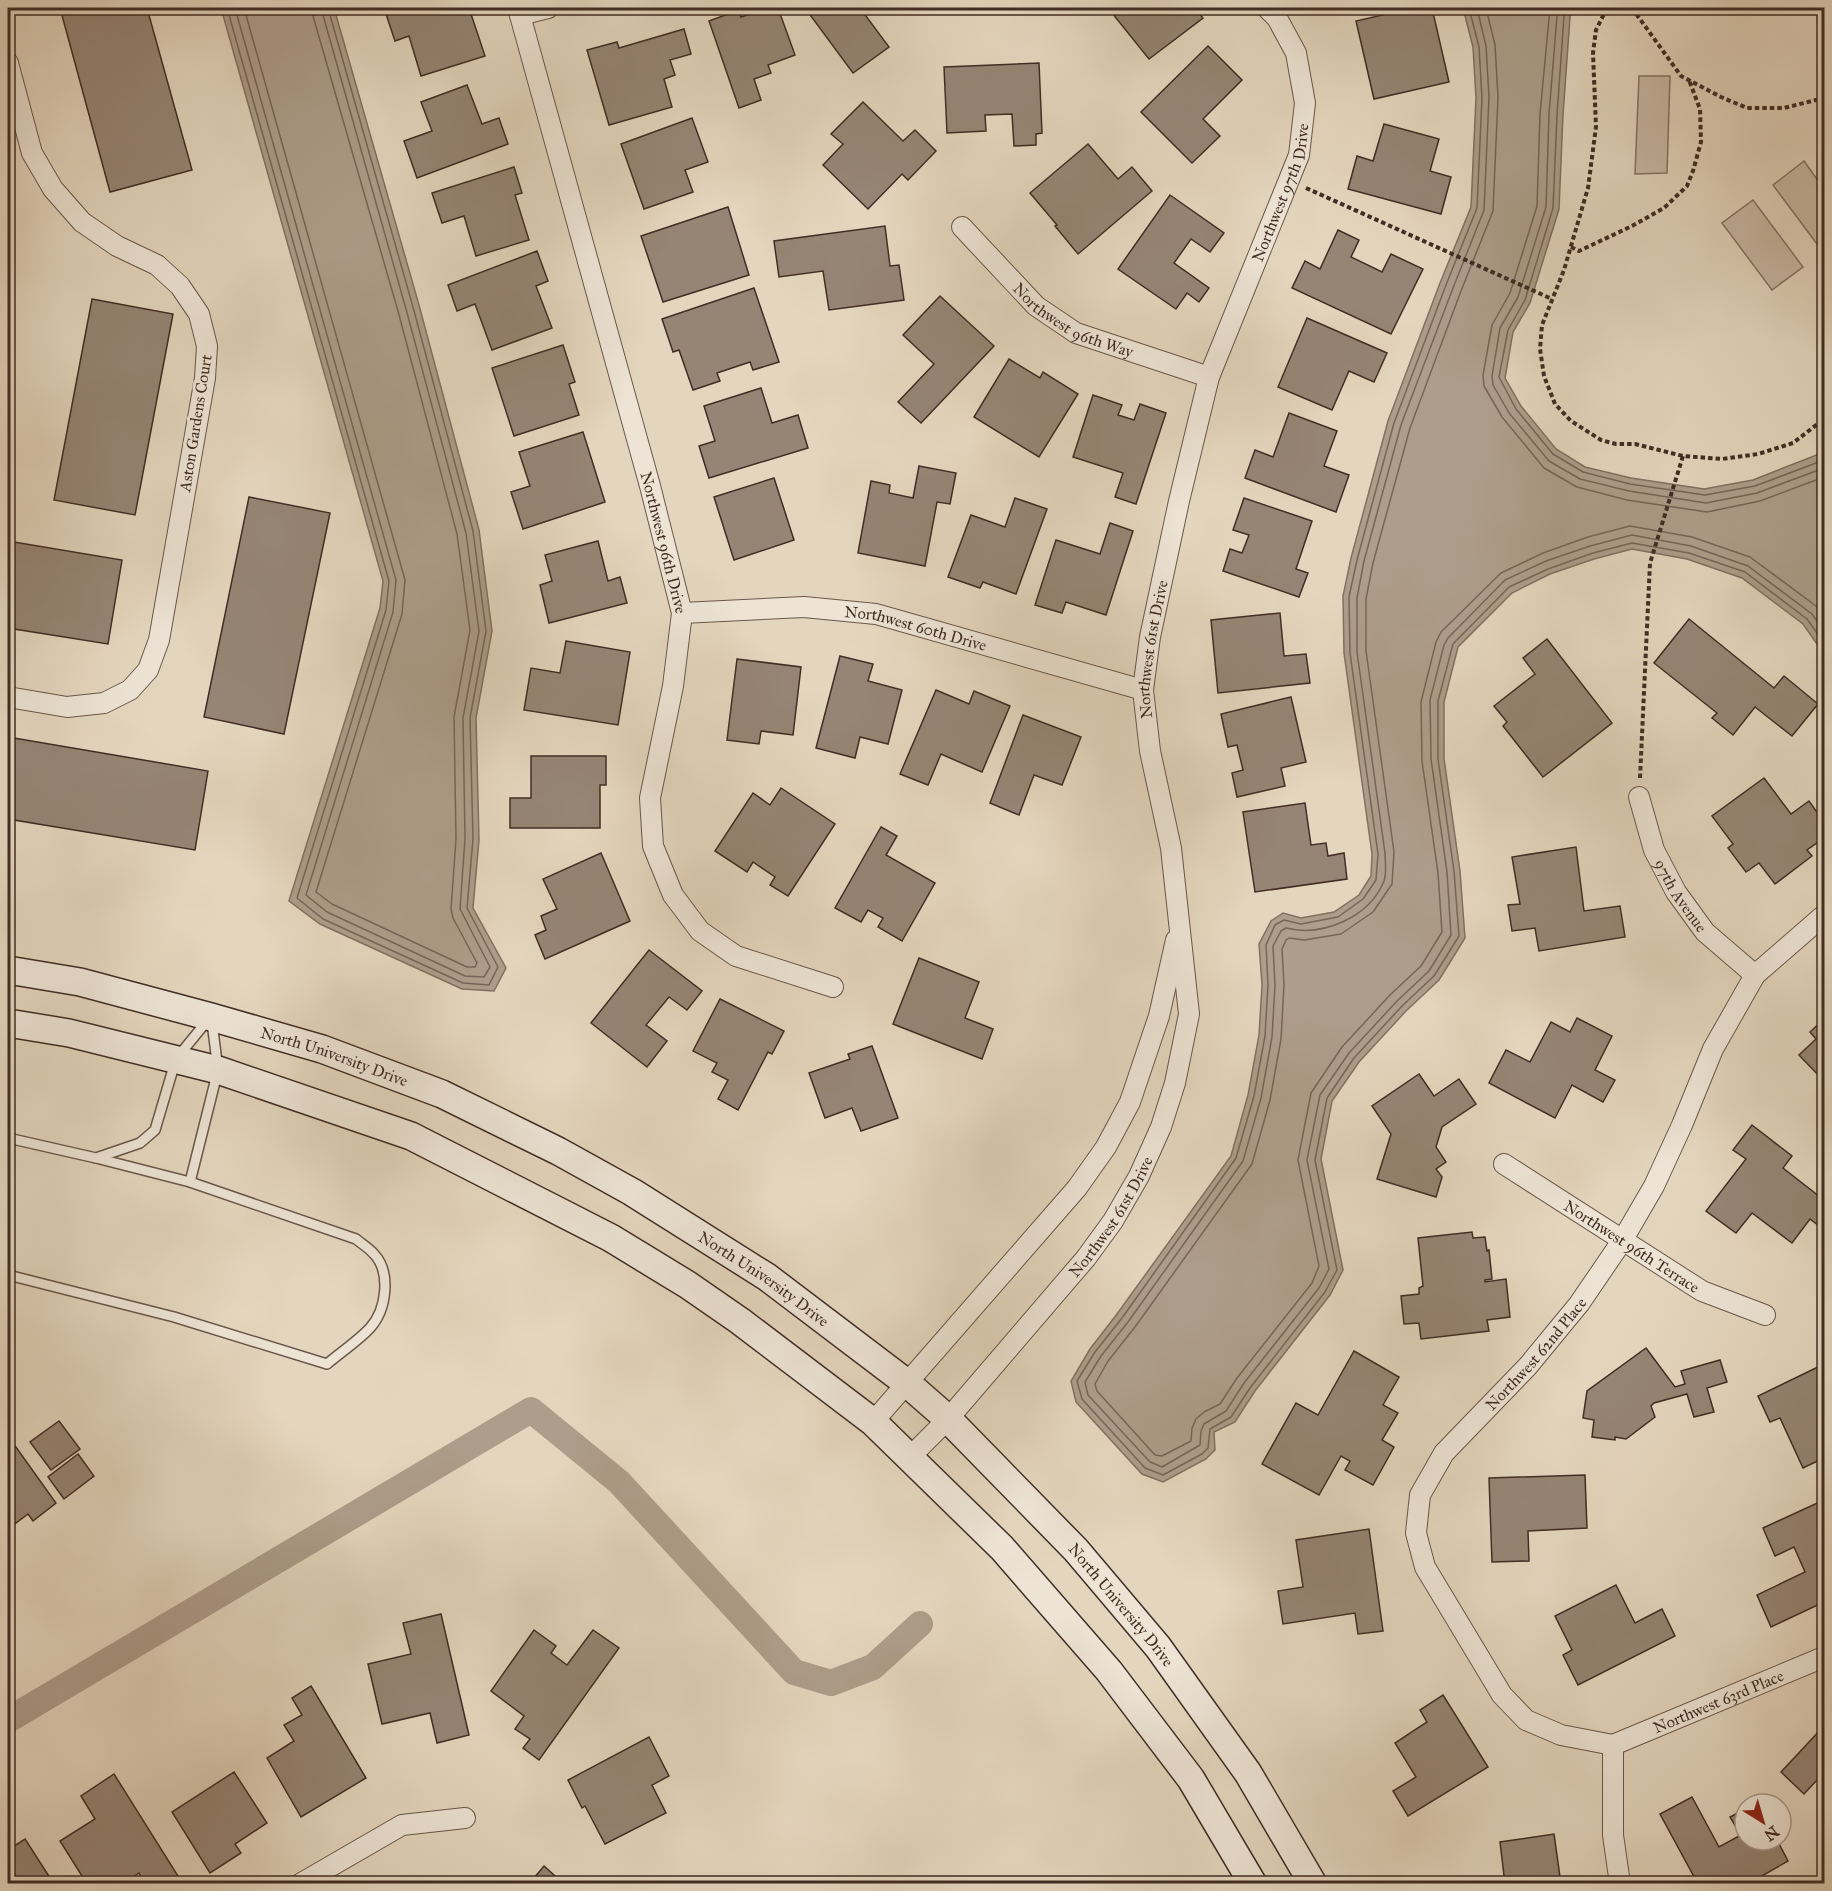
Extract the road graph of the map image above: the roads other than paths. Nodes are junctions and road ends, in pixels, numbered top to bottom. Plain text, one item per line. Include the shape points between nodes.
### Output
1 (548, 8) edge
2 (1267, 8) edge
3 (519, 11) edge
4 (8, 63) edge
5 (962, 227) dead end
6 (1209, 377) junction
7 (682, 613) junction
8 (1143, 690) junction
9 (8, 696) edge
10 (1640, 796) road end
11 (1824, 915) edge
12 (1179, 922) junction
13 (8, 970) edge
14 (1755, 975) junction
15 (833, 987) dead end
16 (211, 1017) junction
17 (8, 1023) edge
18 (176, 1059) junction
19 (218, 1070) junction
20 (8, 1138) edge
21 (96, 1158) junction
22 (1504, 1164) dead end
23 (190, 1182) junction
24 (1622, 1241) junction
25 (8, 1275) edge
26 (1766, 1315) dead end
27 (908, 1384) junction
28 (948, 1419) junction
29 (873, 1422) junction
30 (910, 1457) junction
31 (1824, 1658) edge
32 (1613, 1745) junction
33 (465, 1818) dead end
34 (300, 1884) edge
35 (1253, 1884) edge
36 (1313, 1884) edge
37 (1620, 1884) edge

1 - 3 street
2 - 6 street, Northwest 97th Drive via 1296,53 1305,103 1299,155
3 - 7 street, Northwest 96th Drive
4 - 9 street, Aston Gardens Court via 32,153 53,189 82,222 117,246 157,265 180,286 199,314 207,346 205,378 159,640 148,670 130,690 104,703 67,707
5 - 6 street, Northwest 96th Way via 1036,306 1076,333
6 - 8 street, Northwest 61st Drive via 1150,637
7 - 8 street, Northwest 60th Drive via 804,607 876,614
7 - 15 street, Northwest 96th Drive via 673,686 650,798 653,846 673,895 700,931 736,956
8 - 12 street, Northwest 61st Drive via 1150,751 1171,848
10 - 14 street, 97th Avenue via 1654,850 1676,892 1705,932
11 - 14 street, Northwest 62nd Place
12 - 27 street, Northwest 61st Drive via 1159,1017 1130,1102 1106,1147 1077,1188
12 - 28 street, Northwest 61st Drive via 1189,1014 1175,1083 1139,1176 1086,1258
13 - 16 main road, North University Drive via 80,982
14 - 24 street, Northwest 62nd Place via 1713,1049 1654,1186
16 - 18 lane
16 - 19 lane
16 - 27 main road, North University Drive via 322,1049 442,1094 558,1151 632,1192 767,1277
17 - 18 main road via 69,1033
18 - 19 main road
18 - 21 lane via 155,1130 140,1143
19 - 23 lane
19 - 29 main road via 411,1136 611,1238 741,1321
20 - 21 lane
21 - 23 lane
22 - 24 street, Northwest 96th Terrace
23 - 25 lane via 356,1239 375,1254 384,1270 385,1293 370,1328 327,1364 174,1317
24 - 26 street, Northwest 96th Terrace via 1702,1291
24 - 32 street, Northwest 62nd Place via 1579,1304 1528,1366 1444,1453 1420,1495 1416,1533 1425,1567 1502,1695 1526,1720 1561,1735
27 - 28 main road, North University Drive
27 - 29 street, Northwest 61st Drive
28 - 30 street, Northwest 61st Drive
28 - 36 main road, North University Drive via 1076,1550 1158,1647 1248,1773
29 - 30 main road
30 - 35 main road via 1002,1548 1109,1671 1191,1779
31 - 32 street, Northwest 63rd Place
32 - 37 street via 1613,1835
33 - 34 street via 402,1825

